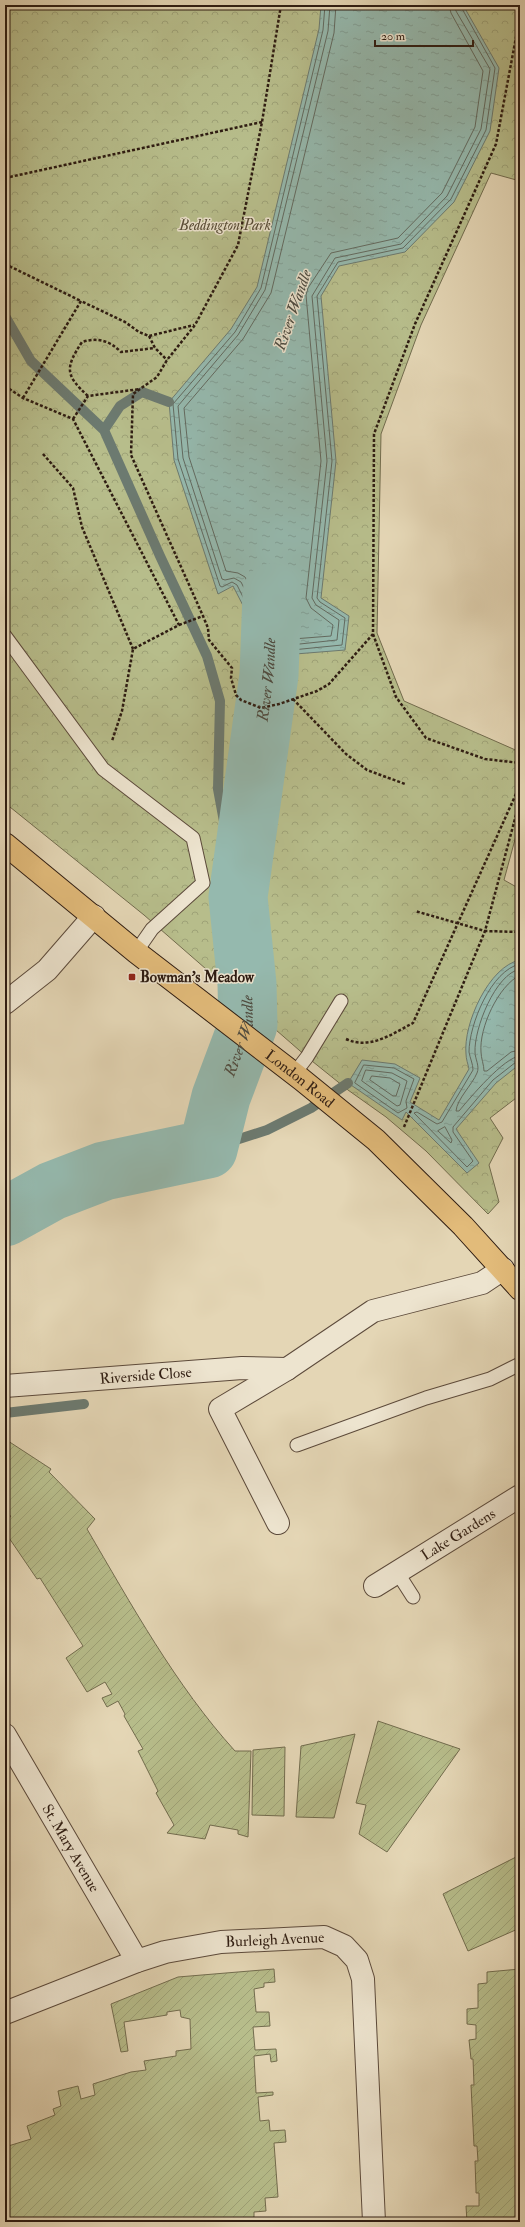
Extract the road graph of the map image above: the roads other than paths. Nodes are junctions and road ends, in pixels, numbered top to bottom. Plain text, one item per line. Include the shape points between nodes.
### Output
1 (5, 636) edge
2 (5, 844) edge
3 (94, 916) junction
4 (136, 952) junction
5 (341, 1001) dead end
6 (5, 1003) edge
7 (297, 1076) junction
8 (503, 1269) junction
9 (520, 1289) edge
10 (520, 1364) edge
11 (287, 1369) junction
12 (5, 1386) edge
13 (297, 1445) dead end
14 (520, 1496) edge
15 (278, 1523) dead end
16 (397, 1572) junction
17 (375, 1586) dead end
18 (413, 1597) dead end
19 (5, 1735) edge
20 (137, 1961) junction
21 (5, 2013) edge
22 (374, 2222) edge

1 - 4 lane via 103,768 193,838 203,883 152,929
2 - 3 main road, London Road
3 - 4 main road, London Road
3 - 6 street via 47,970
4 - 7 main road, London Road
5 - 7 lane
7 - 8 main road, London Road via 407,1169
8 - 9 main road, London Road
8 - 11 street via 482,1283 373,1311
10 - 13 lane via 490,1379 426,1398
11 - 12 street, Riverside Close via 242,1368
11 - 15 street via 220,1409
14 - 16 street, Lake Gardens
16 - 17 street, Lake Gardens
16 - 18 lane
19 - 20 street, St. Mary Avenue
20 - 21 street, Burleigh Avenue
20 - 22 street, Burleigh Avenue via 165,1952 221,1942 324,1937 344,1946 357,1960 363,1979

